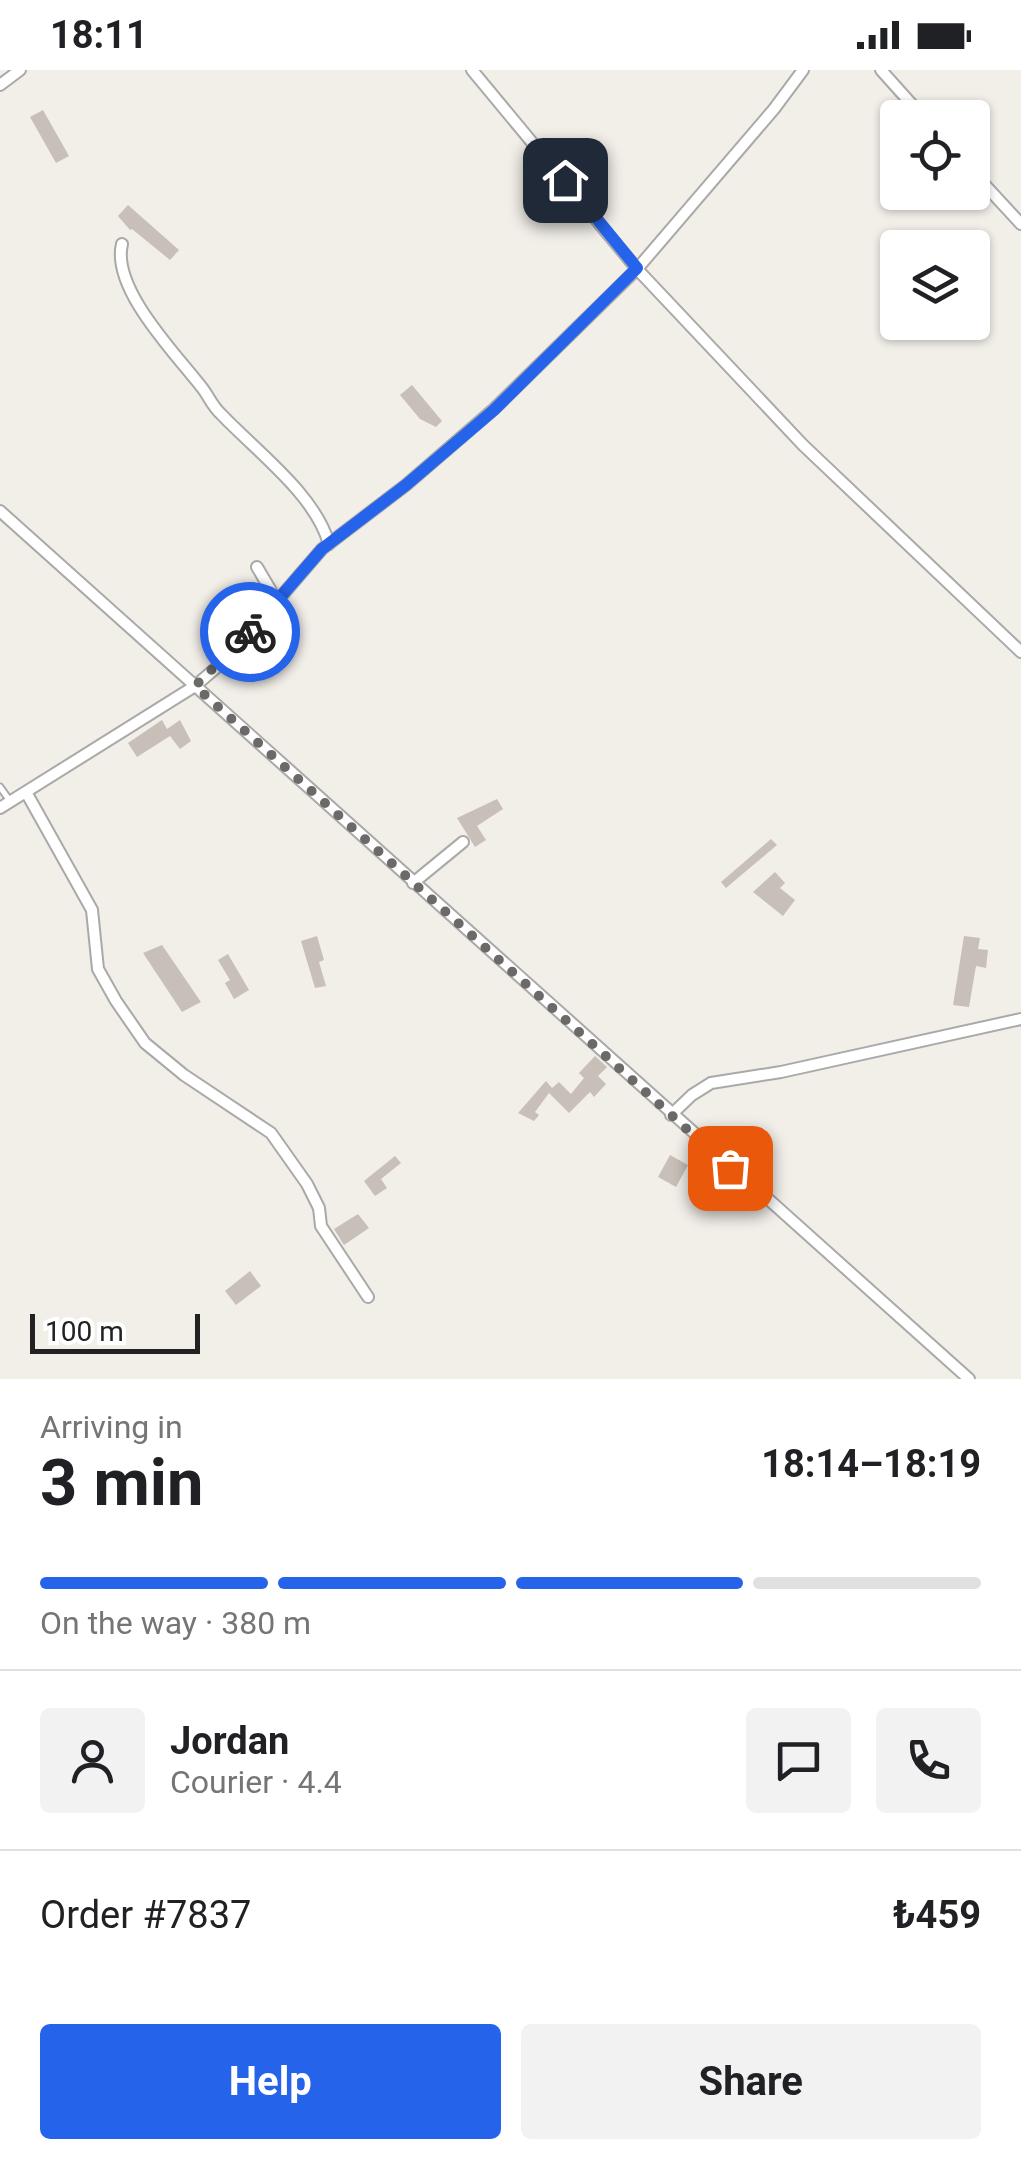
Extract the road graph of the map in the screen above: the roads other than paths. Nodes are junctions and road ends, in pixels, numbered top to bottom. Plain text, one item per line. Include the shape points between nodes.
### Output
1 (20, 70) edge
2 (472, 70) edge
3 (803, 70) edge
4 (881, 70) edge
5 (0, 86) edge
6 (908, 100) edge
7 (990, 190) edge
8 (1021, 224) edge
9 (122, 244) dead end
10 (637, 268) junction
11 (0, 511) edge
12 (329, 544) junction
13 (257, 567) dead end
14 (277, 601) junction
15 (1021, 652) edge
16 (195, 686) junction
17 (0, 787) edge
18 (26, 792) junction
19 (5, 805) edge
20 (462, 842) dead end
21 (413, 882) junction
22 (1021, 1019) edge
23 (670, 1114) junction
24 (368, 1297) dead end
25 (969, 1379) edge

1 - 5 street
2 - 10 street
3 - 10 street
4 - 6 street
7 - 8 street
9 - 12 street via 130,286 163,342 216,410 290,483
10 - 12 street via 494,410
10 - 15 street via 803,445
11 - 16 street
12 - 14 street
13 - 14 street
14 - 16 street
16 - 18 street
16 - 21 street
17 - 19 lane
18 - 19 street
18 - 24 street via 92,910 98,969 116,1001 146,1043 271,1132
20 - 21 street
21 - 23 street
22 - 23 street via 711,1083
23 - 25 street

